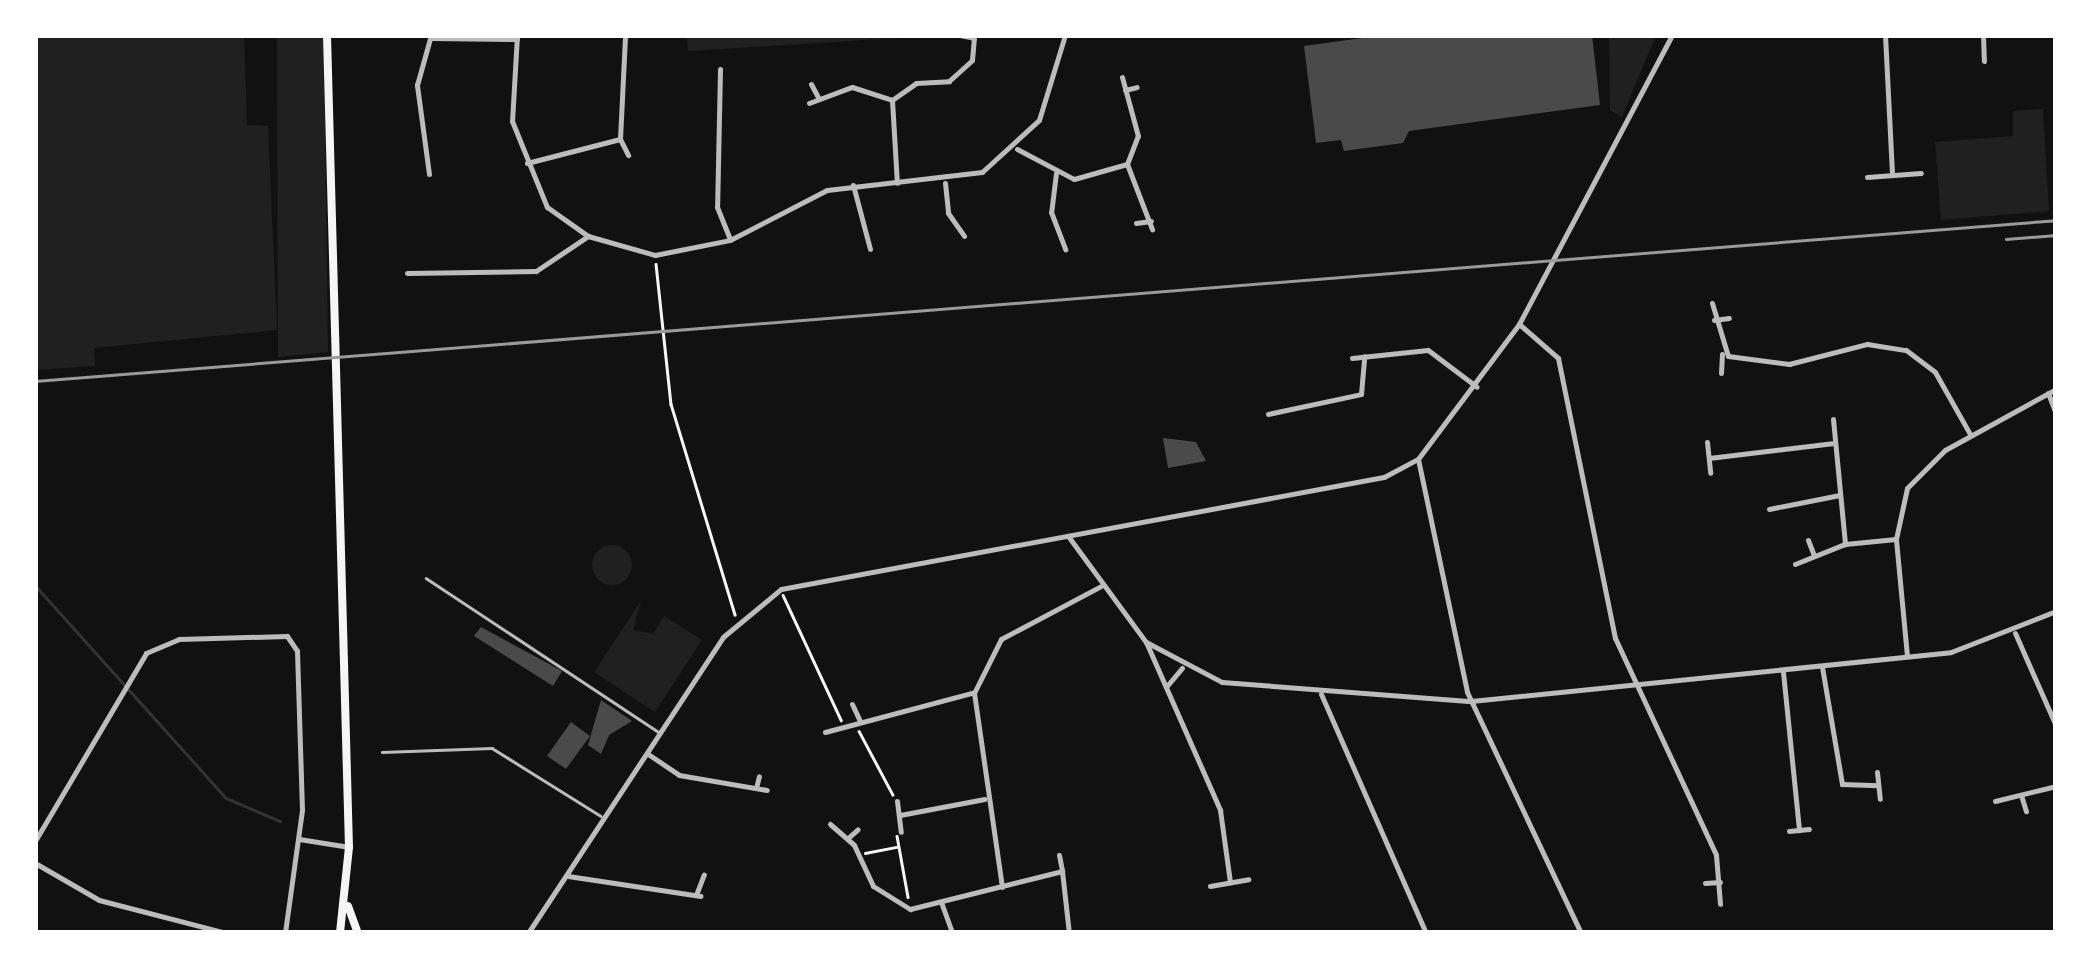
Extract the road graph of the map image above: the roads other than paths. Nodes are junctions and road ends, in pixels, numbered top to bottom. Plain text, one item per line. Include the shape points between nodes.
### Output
1 (326, 35) edge
2 (625, 35) edge
3 (960, 35) edge
4 (1065, 35) edge
5 (1672, 35) edge
6 (1884, 35) edge
7 (1983, 35) edge
8 (431, 36) edge
9 (974, 36) edge
10 (517, 37) edge
11 (1984, 61) dead end
12 (720, 69) dead end
13 (1122, 77) dead end
14 (811, 84) dead end
15 (1137, 87) dead end
16 (1125, 90) junction
17 (818, 97) junction
18 (892, 100) junction
19 (809, 103) dead end
20 (620, 138) junction
21 (1018, 150) junction
22 (628, 155) dead end
23 (526, 163) junction
24 (1127, 164) junction
25 (1920, 173) dead end
26 (428, 174) dead end
27 (1056, 174) junction
28 (1892, 175) junction
29 (1867, 177) dead end
30 (944, 182) junction
31 (897, 183) junction
32 (852, 185) junction
33 (1136, 224) dead end
34 (588, 236) junction
35 (861, 236) junction
36 (964, 236) dead end
37 (730, 240) junction
38 (850, 243) dead end
39 (870, 248) dead end
40 (1065, 249) dead end
41 (407, 273) dead end
42 (1712, 304) dead end
43 (2056, 311) edge
44 (1729, 318) dead end
45 (1714, 320) junction
46 (1518, 324) junction
47 (2056, 324) edge
48 (1722, 354) junction
49 (1364, 356) junction
50 (1352, 358) dead end
51 (1721, 373) dead end
52 (1477, 387) junction
53 (2056, 389) edge
54 (2048, 392) junction
55 (1268, 414) dead end
56 (2056, 414) edge
57 (1834, 419) dead end
58 (1970, 434) junction
59 (1707, 442) dead end
60 (1834, 442) junction
61 (1709, 458) junction
62 (1418, 459) junction
63 (1710, 473) dead end
64 (1840, 496) junction
65 (1769, 509) dead end
66 (1066, 534) junction
67 (1808, 540) dead end
68 (1896, 540) junction
69 (1845, 544) junction
70 (1814, 556) junction
71 (1795, 564) dead end
72 (426, 578) dead end
73 (1102, 586) junction
74 (2056, 611) edge
75 (2015, 633) junction
76 (1146, 642) junction
77 (1908, 657) junction
78 (1822, 667) junction
79 (1182, 668) junction
80 (1783, 672) junction
81 (1166, 687) junction
82 (1636, 689) junction
83 (974, 693) junction
84 (1321, 694) junction
85 (1470, 701) junction
86 (852, 704) dead end
87 (856, 720) junction
88 (2056, 726) edge
89 (826, 732) dead end
90 (660, 733) junction
91 (382, 752) dead end
92 (648, 754) junction
93 (1877, 772) dead end
94 (759, 776) dead end
95 (1878, 785) junction
96 (2056, 786) edge
97 (756, 788) junction
98 (767, 790) dead end
99 (2021, 794) junction
100 (1880, 798) dead end
101 (985, 799) junction
102 (896, 801) road end
103 (1996, 801) dead end
104 (2026, 811) dead end
105 (900, 815) junction
106 (605, 819) junction
107 (830, 824) dead end
108 (858, 829) dead end
109 (1809, 829) dead end
110 (1799, 830) junction
111 (1789, 831) dead end
112 (901, 832) road end
113 (848, 838) junction
114 (299, 839) junction
115 (35, 841) edge
116 (349, 848) junction
117 (1059, 854) dead end
118 (35, 863) edge
119 (1062, 871) junction
120 (704, 874) dead end
121 (568, 876) junction
122 (1248, 879) dead end
123 (1230, 882) junction
124 (1720, 882) junction
125 (1705, 883) dead end
126 (1210, 886) dead end
127 (1002, 887) junction
128 (941, 902) junction
129 (1720, 904) dead end
130 (348, 906) junction
131 (210, 931) edge
132 (227, 933) edge
133 (285, 933) edge
134 (340, 933) edge
135 (358, 933) edge
136 (528, 933) edge
137 (952, 933) edge
138 (1069, 933) edge
139 (1426, 933) edge
140 (1581, 933) edge

1 - 116 highway
2 - 20 street
3 - 9 street
4 - 21 street via 1049,100
5 - 46 street
6 - 28 street
7 - 11 street
8 - 10 street
8 - 26 street via 417,85
9 - 18 street via 959,77 916,84
10 - 23 street via 512,121
12 - 37 street via 717,206
13 - 16 street
14 - 17 street
15 - 16 street
16 - 24 street via 1138,136
17 - 18 street via 852,87
17 - 19 street
18 - 31 street
20 - 22 street
20 - 23 street
21 - 27 street
21 - 30 street
23 - 34 street via 546,206
24 - 27 street via 1089,179
24 - 33 street via 1152,225
25 - 28 street
27 - 40 street via 1051,212
28 - 29 street
30 - 31 street
30 - 36 street
31 - 32 street
32 - 35 street
32 - 37 street via 797,202
34 - 37 street via 656,255
34 - 41 street via 536,271
35 - 38 street
35 - 39 street
42 - 45 street
43 - 47 street
44 - 45 street
45 - 48 street
46 - 52 street
46 - 82 street via 1558,358 1604,598
48 - 51 street
48 - 58 street via 1789,364 1888,344 1936,372
49 - 50 street
49 - 52 street via 1428,350
49 - 55 street via 1362,394
52 - 62 street
53 - 54 street
54 - 56 street
54 - 58 street
57 - 60 street
58 - 68 street via 1907,488
59 - 61 street
60 - 61 street
60 - 64 street
61 - 63 street
62 - 66 street via 1384,477
62 - 85 street
64 - 65 street
64 - 69 street
66 - 73 street
66 - 90 street via 781,589 738,622
67 - 70 street
68 - 69 street
68 - 77 street
69 - 70 street
70 - 71 street
72 - 90 lane
73 - 76 street
73 - 83 street via 1001,640
74 - 75 street
75 - 77 street
75 - 88 street
76 - 79 street
76 - 81 street
77 - 78 street
78 - 80 street
78 - 95 street via 1842,784
79 - 81 street
79 - 84 street
80 - 82 street
80 - 110 street
81 - 123 street via 1220,810
82 - 85 street
82 - 124 street
83 - 87 street
83 - 101 street
84 - 85 street
84 - 139 street
85 - 140 street
86 - 87 street
87 - 89 street
90 - 92 street
91 - 106 lane via 492,748
92 - 97 street via 679,774
92 - 106 street
93 - 95 street
94 - 97 street
95 - 100 street
96 - 99 street
97 - 98 street
99 - 103 street
99 - 104 street
101 - 105 street
101 - 127 street
102 - 105 street
105 - 112 street
106 - 121 street
107 - 113 street
108 - 113 street
109 - 110 street
110 - 111 street
113 - 128 street via 872,886 910,909
114 - 115 street via 297,651 278,635 180,639 127,673
114 - 116 street
114 - 133 street
116 - 130 highway
117 - 119 street
118 - 131 street via 100,900
119 - 127 street
119 - 138 street
120 - 121 street via 699,895
121 - 136 street
122 - 123 street
123 - 126 street
124 - 125 street
124 - 129 street
127 - 128 street
128 - 137 street
130 - 134 highway
130 - 135 highway
131 - 132 street

